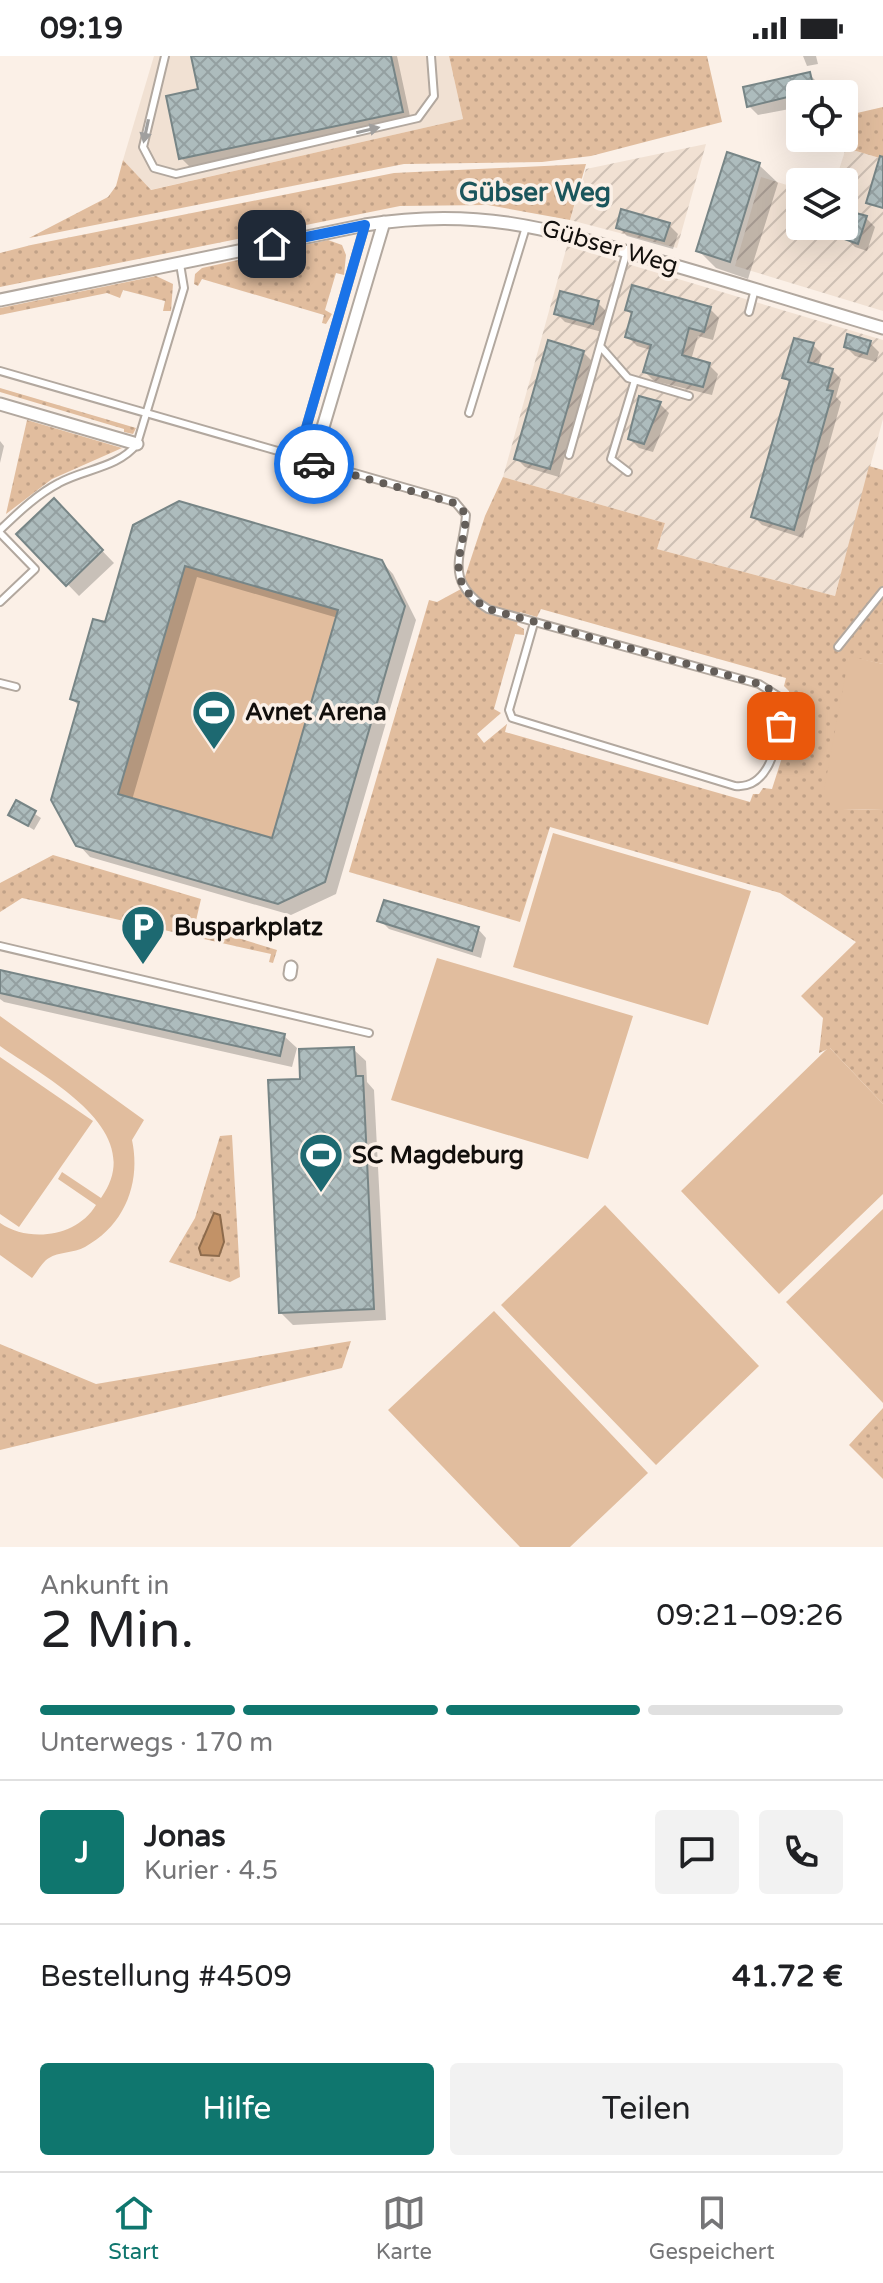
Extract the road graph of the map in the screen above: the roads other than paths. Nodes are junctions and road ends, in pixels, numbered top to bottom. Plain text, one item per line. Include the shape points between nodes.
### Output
1 (165, 56) edge
2 (431, 56) edge
3 (384, 222) junction
4 (527, 224) junction
5 (365, 225) junction
6 (627, 251) junction
7 (180, 263) junction
8 (755, 289) junction
9 (0, 300) edge
10 (749, 312) dead end
11 (883, 328) edge
12 (600, 346) junction
13 (0, 371) edge
14 (635, 380) junction
15 (689, 396) dead end
16 (0, 404) edge
17 (469, 413) dead end
18 (147, 415) junction
19 (137, 444) junction
20 (569, 455) dead end
21 (297, 459) junction
22 (312, 463) junction
23 (628, 472) dead end
24 (307, 481) dead end
25 (0, 532) edge
26 (883, 591) edge
27 (0, 602) edge
28 (534, 623) junction
29 (838, 647) dead end
30 (0, 683) edge
31 (16, 687) dead end
32 (0, 946) edge
33 (369, 1033) dead end

1 -> 2 lane via 142,143 151,165 176,174 418,118 434,96
3 - 4 street, Gübser Weg via 451,217
3 - 5 street, Gübser Weg
3 - 22 street
4 - 6 street, Gübser Weg
4 - 17 lane
5 - 7 street, Gübser Weg
5 - 21 lane
6 - 8 street, Gübser Weg
6 - 12 lane
7 - 9 street, Gübser Weg
7 - 18 lane via 184,288
8 - 10 lane
8 - 11 street, Gübser Weg
12 - 14 lane
12 - 20 lane
13 - 18 lane
14 - 15 lane
14 - 23 lane via 611,459
16 - 19 street
18 - 19 lane
18 - 21 lane
19 - 25 lane via 116,461 45,491
21 - 22 lane
22 - 24 street
22 - 28 lane via 455,502 466,515 457,563 467,588 488,609
25 - 27 lane via 35,569
26 - 29 lane
28 - 28 lane via 771,690 785,713 766,773 753,783 735,786 512,718 509,710
30 - 31 lane
32 - 33 lane

